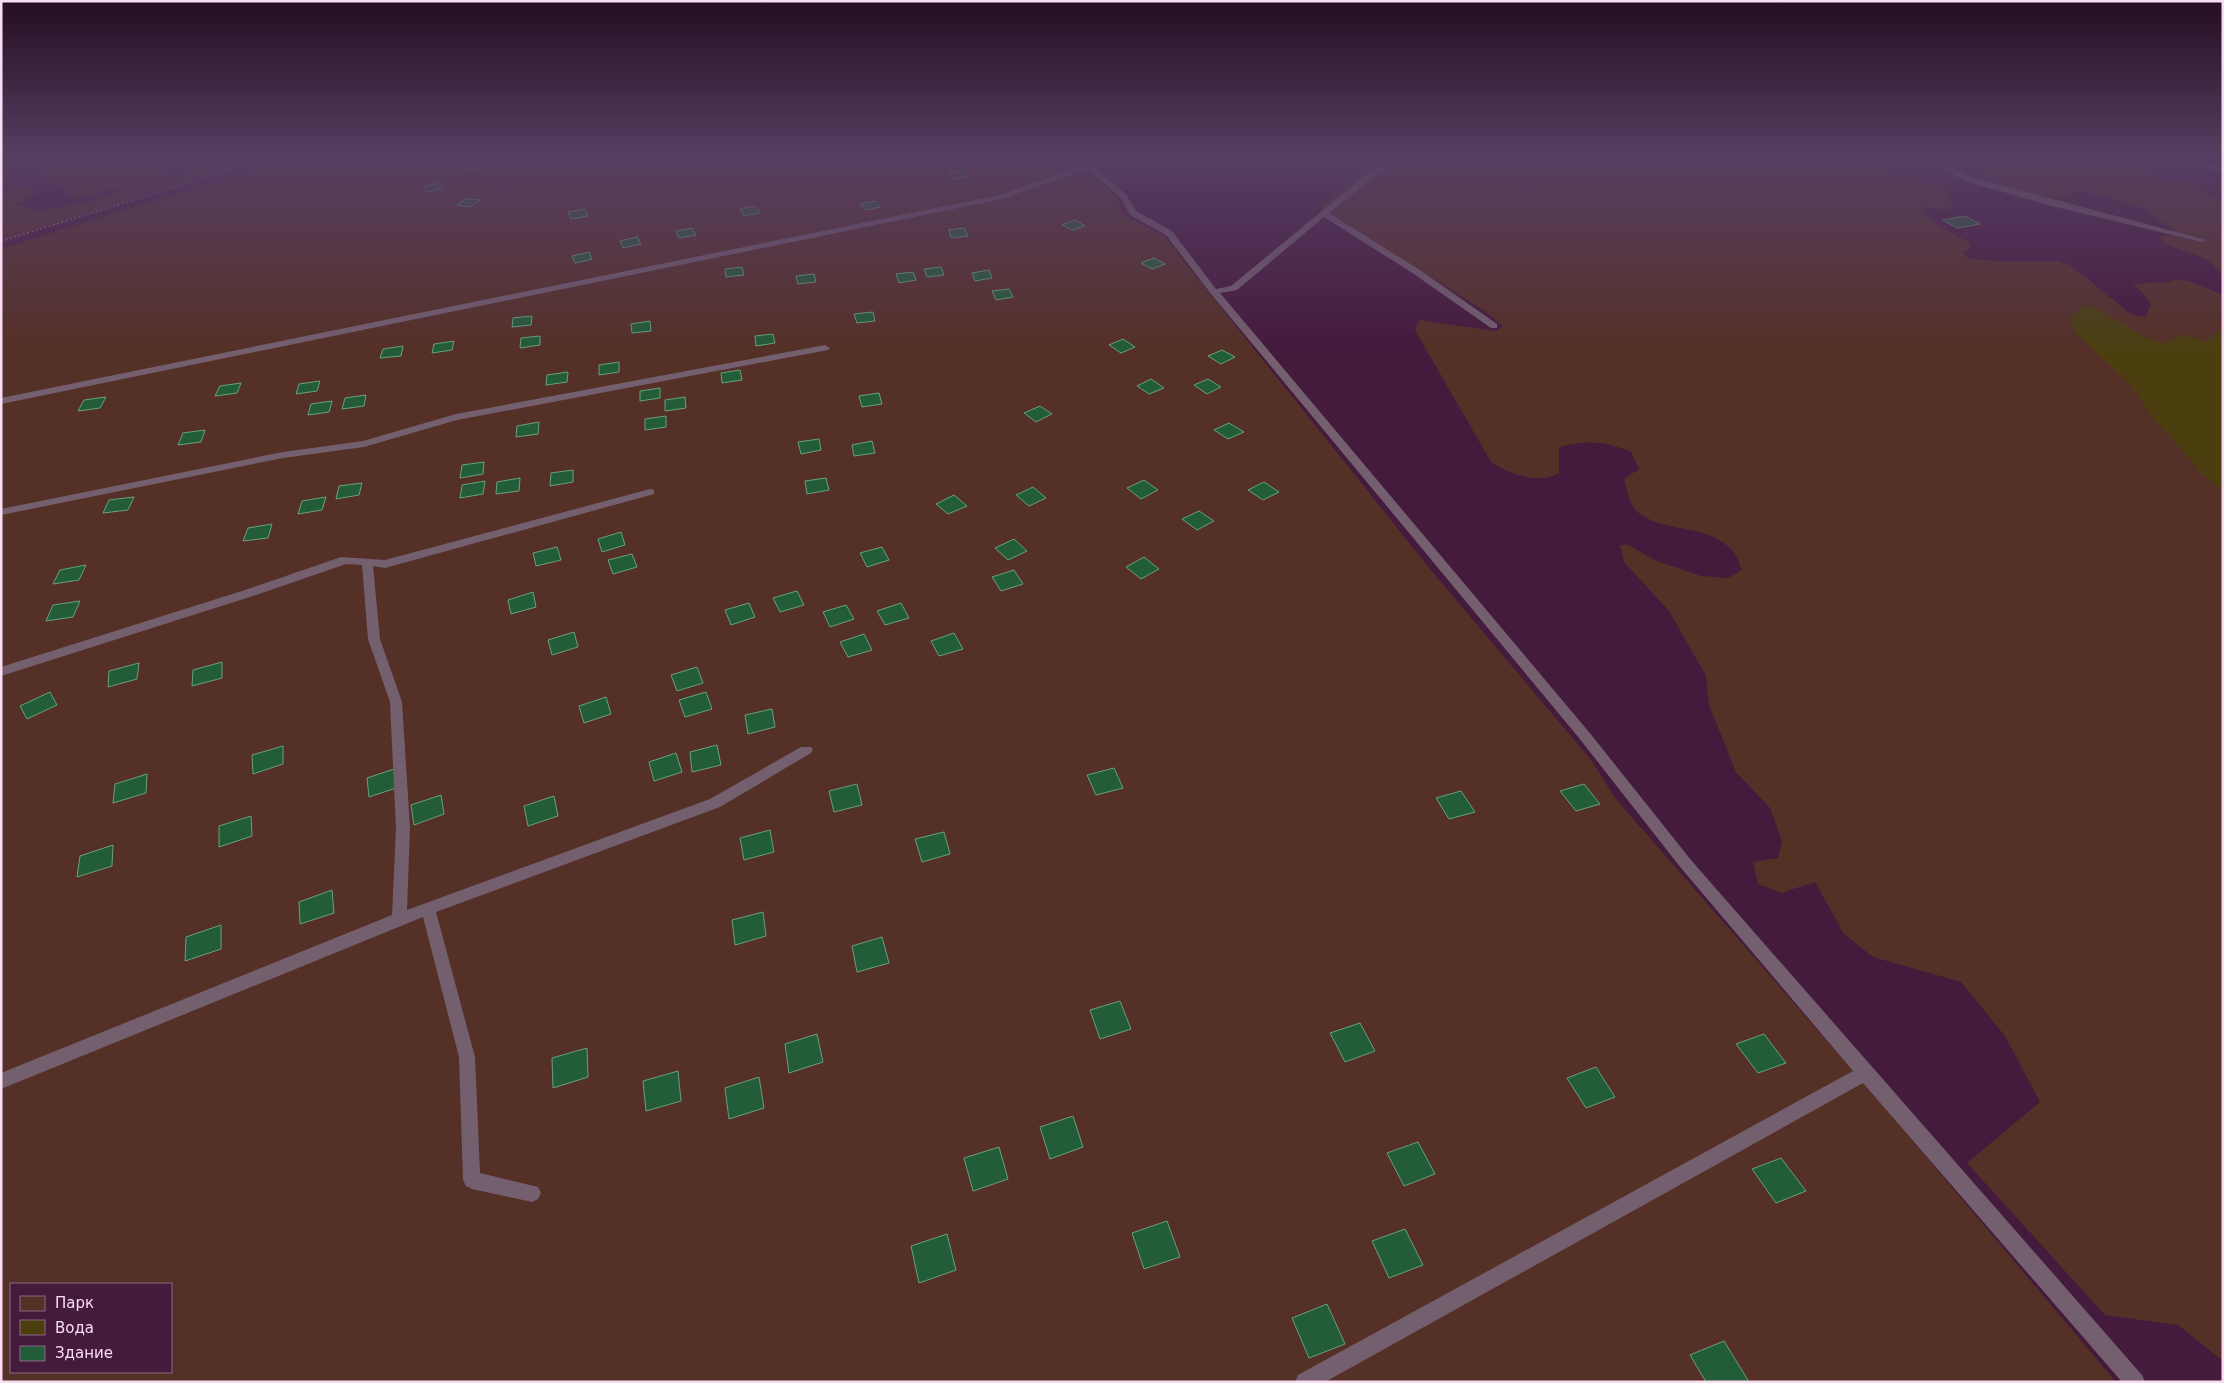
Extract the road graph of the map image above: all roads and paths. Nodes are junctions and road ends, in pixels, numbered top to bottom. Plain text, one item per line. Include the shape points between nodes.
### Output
1 (67, 221) edge
2 (886, 221) edge
3 (1147, 221) edge
4 (1314, 221) edge
5 (1335, 221) edge
6 (2120, 221) edge
7 (2202, 240) dead end
8 (1, 241) edge
9 (1214, 292) junction
10 (1494, 326) dead end
11 (825, 348) dead end
12 (1, 401) edge
13 (650, 492) dead end
14 (1, 512) edge
15 (367, 562) junction
16 (1, 672) edge
17 (806, 750) dead end
18 (428, 908) junction
19 (399, 919) junction
20 (1865, 1072) junction
21 (1, 1081) edge
22 (532, 1193) dead end
23 (1305, 1382) edge
24 (2135, 1382) edge

1 - 8 path
2 - 12 lane
3 - 9 lane via 1169,233
4 - 9 lane via 1234,288
5 - 10 lane
6 - 7 lane
9 - 20 lane via 1584,735 1686,864
11 - 14 lane via 456,417 364,444 283,455
13 - 15 lane via 385,564
15 - 16 lane via 345,560
15 - 19 lane via 374,639 396,702 403,828
17 - 18 lane via 715,802
18 - 19 lane
18 - 22 lane via 467,1057 472,1180
19 - 21 lane
20 - 23 lane
20 - 24 lane

